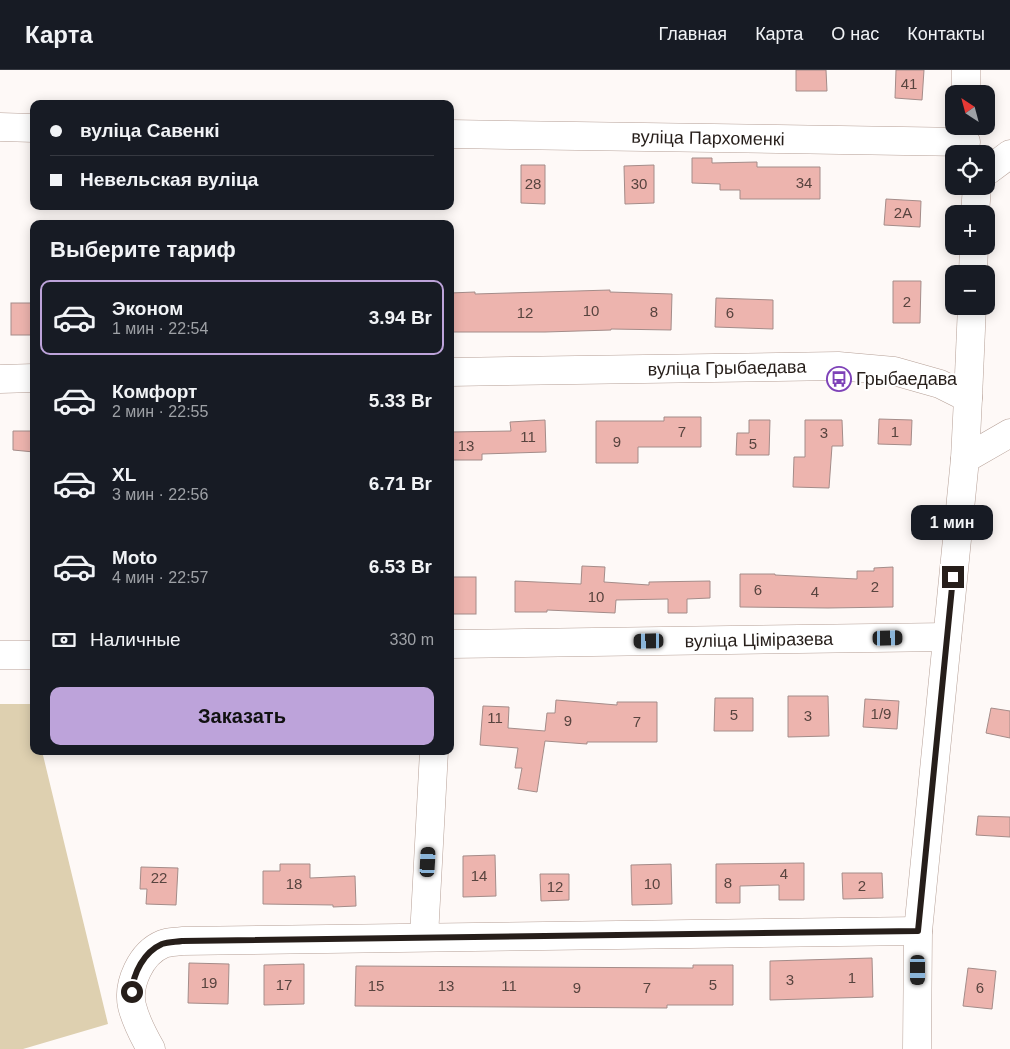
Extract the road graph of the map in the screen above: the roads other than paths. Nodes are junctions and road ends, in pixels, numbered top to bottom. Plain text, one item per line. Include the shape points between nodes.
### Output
1 (966, 70) edge
2 (966, 85) edge
3 (0, 127) edge
4 (30, 128) edge
5 (454, 134) edge
6 (967, 141) edge
7 (1010, 154) edge
8 (995, 165) edge
9 (972, 315) edge
10 (454, 372) edge
11 (30, 378) edge
12 (0, 379) edge
13 (968, 398) junction
14 (1010, 433) edge
15 (965, 459) junction
16 (947, 637) junction
17 (454, 644) edge
18 (30, 655) edge
19 (0, 656) edge
20 (434, 755) edge
21 (918, 931) junction
22 (424, 936) junction
23 (151, 1049) edge
24 (917, 1049) edge

1 - 2 street
3 - 4 street
5 - 6 street, вуліца Пархоменкі
7 - 8 street
9 - 13 street
10 - 13 street, вуліца Грыбаедава via 838,366 894,371 940,384
11 - 12 street
13 - 15 street
14 - 15 street
15 - 16 street
16 - 17 street, вуліца Ціміразева
16 - 21 street
18 - 19 street
20 - 22 street
21 - 22 street
21 - 24 street
22 - 23 street via 163,944 145,957 133,979 131,1004 138,1026

